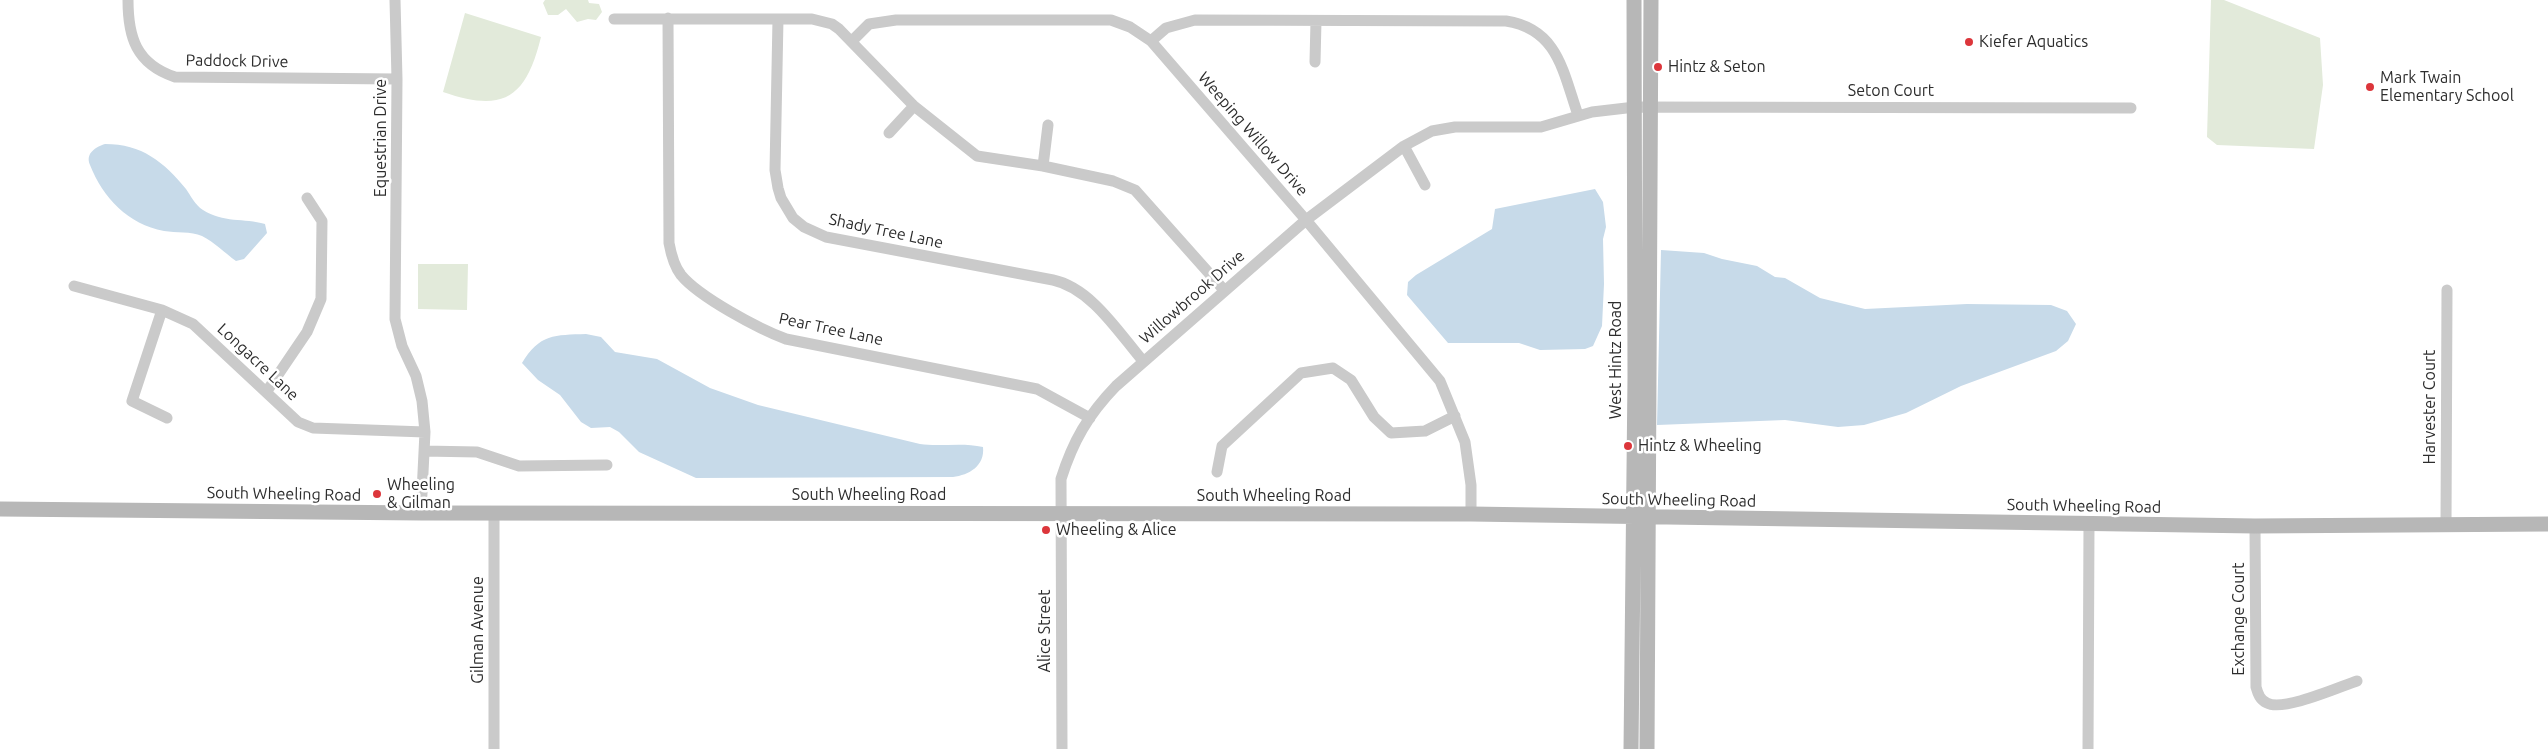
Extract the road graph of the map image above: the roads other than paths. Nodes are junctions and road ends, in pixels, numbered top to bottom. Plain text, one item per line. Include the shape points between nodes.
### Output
1 (128, 0) edge
2 (395, 0) edge
3 (1634, 0) edge
4 (1651, 0) edge
5 (668, 18) junction
6 (614, 19) dead end
7 (778, 19) junction
8 (1316, 21) junction
9 (852, 40) junction
10 (1151, 41) junction
11 (1315, 62) dead end
12 (397, 78) junction
13 (914, 106) junction
14 (1635, 107) junction
15 (1650, 107) junction
16 (2131, 108) dead end
17 (1578, 115) junction
18 (1048, 125) dead end
19 (889, 133) dead end
20 (1404, 146) junction
21 (1043, 166) junction
22 (1426, 185) dead end
23 (307, 198) dead end
24 (1306, 220) junction
25 (74, 286) dead end
26 (1224, 290) junction
27 (2447, 290) dead end
28 (162, 310) junction
29 (1143, 361) junction
30 (267, 391) junction
31 (1455, 416) junction
32 (168, 418) dead end
33 (1090, 418) junction
34 (425, 432) junction
35 (424, 451) junction
36 (607, 465) dead end
37 (1217, 472) dead end
38 (0, 509) edge
39 (494, 512) junction
40 (421, 513) junction
41 (1060, 513) junction
42 (1471, 514) junction
43 (1633, 516) junction
44 (1649, 517) junction
45 (2089, 523) junction
46 (2446, 524) junction
47 (2548, 524) edge
48 (2255, 526) junction
49 (2357, 681) dead end
50 (494, 749) edge
51 (1062, 749) edge
52 (1630, 749) edge
53 (1647, 749) edge
54 (2088, 749) edge

1 - 12 street, Paddock Drive via 129,27 138,50 153,67 175,77
2 - 12 street, Equestrian Drive
3 - 14 main road, West Hintz Road
4 - 15 main road, West Hintz Road
5 - 6 street
5 - 7 street
5 - 33 street, Pear Tree Lane via 669,243 675,264 687,282 770,333 786,339 1036,388
7 - 9 street via 821,20 832,24
7 - 29 street, Shady Tree Lane via 775,170 781,198 793,218 826,238 1071,285 1086,296
8 - 10 street via 1195,20 1166,28
8 - 11 street
8 - 17 street via 1518,23 1540,35 1554,50
9 - 10 street, Weeping Willow Drive via 869,24 896,20 1111,20 1130,27
9 - 13 street
10 - 24 street, Weeping Willow Drive
12 - 34 street, Equestrian Drive via 396,319 402,346 416,376
13 - 19 street
13 - 21 street via 977,156
14 - 15 street, Willowbrook Drive
14 - 17 street, Willowbrook Drive
14 - 43 main road, West Hintz Road
15 - 16 street, Seton Court
15 - 44 main road, West Hintz Road
17 - 20 street, Willowbrook Drive via 1541,127 1455,126 1432,130
18 - 21 street
20 - 22 street
20 - 24 street, Willowbrook Drive
21 - 26 street via 1135,190
23 - 30 street via 322,221 322,299 307,332
24 - 26 street, Willowbrook Drive
24 - 31 street, Weeping Willow Drive via 1440,381
25 - 28 street, Longacre Lane
26 - 29 street, Willowbrook Drive
27 - 46 street, Harvester Court
28 - 30 street, Longacre Lane via 192,324
28 - 32 street via 132,401
29 - 33 street, Willowbrook Drive via 1106,396
30 - 34 street, Longacre Lane via 298,422 313,428
31 - 37 street via 1425,431 1391,433 1374,417 1351,380 1333,368 1301,373 1222,446
31 - 42 street, Weeping Willow Drive via 1465,442
33 - 41 street, Willowbrook Drive via 1070,449 1061,479
34 - 35 street, Equestrian Drive
35 - 36 street via 478,452 519,466
35 - 40 street, Equestrian Drive
38 - 40 main road, South Wheeling Road
39 - 40 main road, South Wheeling Road
39 - 41 main road, South Wheeling Road
39 - 50 street, Gilman Avenue
41 - 42 main road, South Wheeling Road
41 - 51 street, Alice Street
42 - 43 main road, South Wheeling Road
43 - 44 main road, South Wheeling Road
43 - 52 main road, West Hintz Road
44 - 45 main road, South Wheeling Road
44 - 53 main road, West Hintz Road
45 - 48 main road, South Wheeling Road
45 - 54 street
46 - 47 main road, South Wheeling Road
46 - 48 main road, South Wheeling Road
48 - 49 street, Exchange Court via 2256,687 2259,697 2267,703 2283,705

